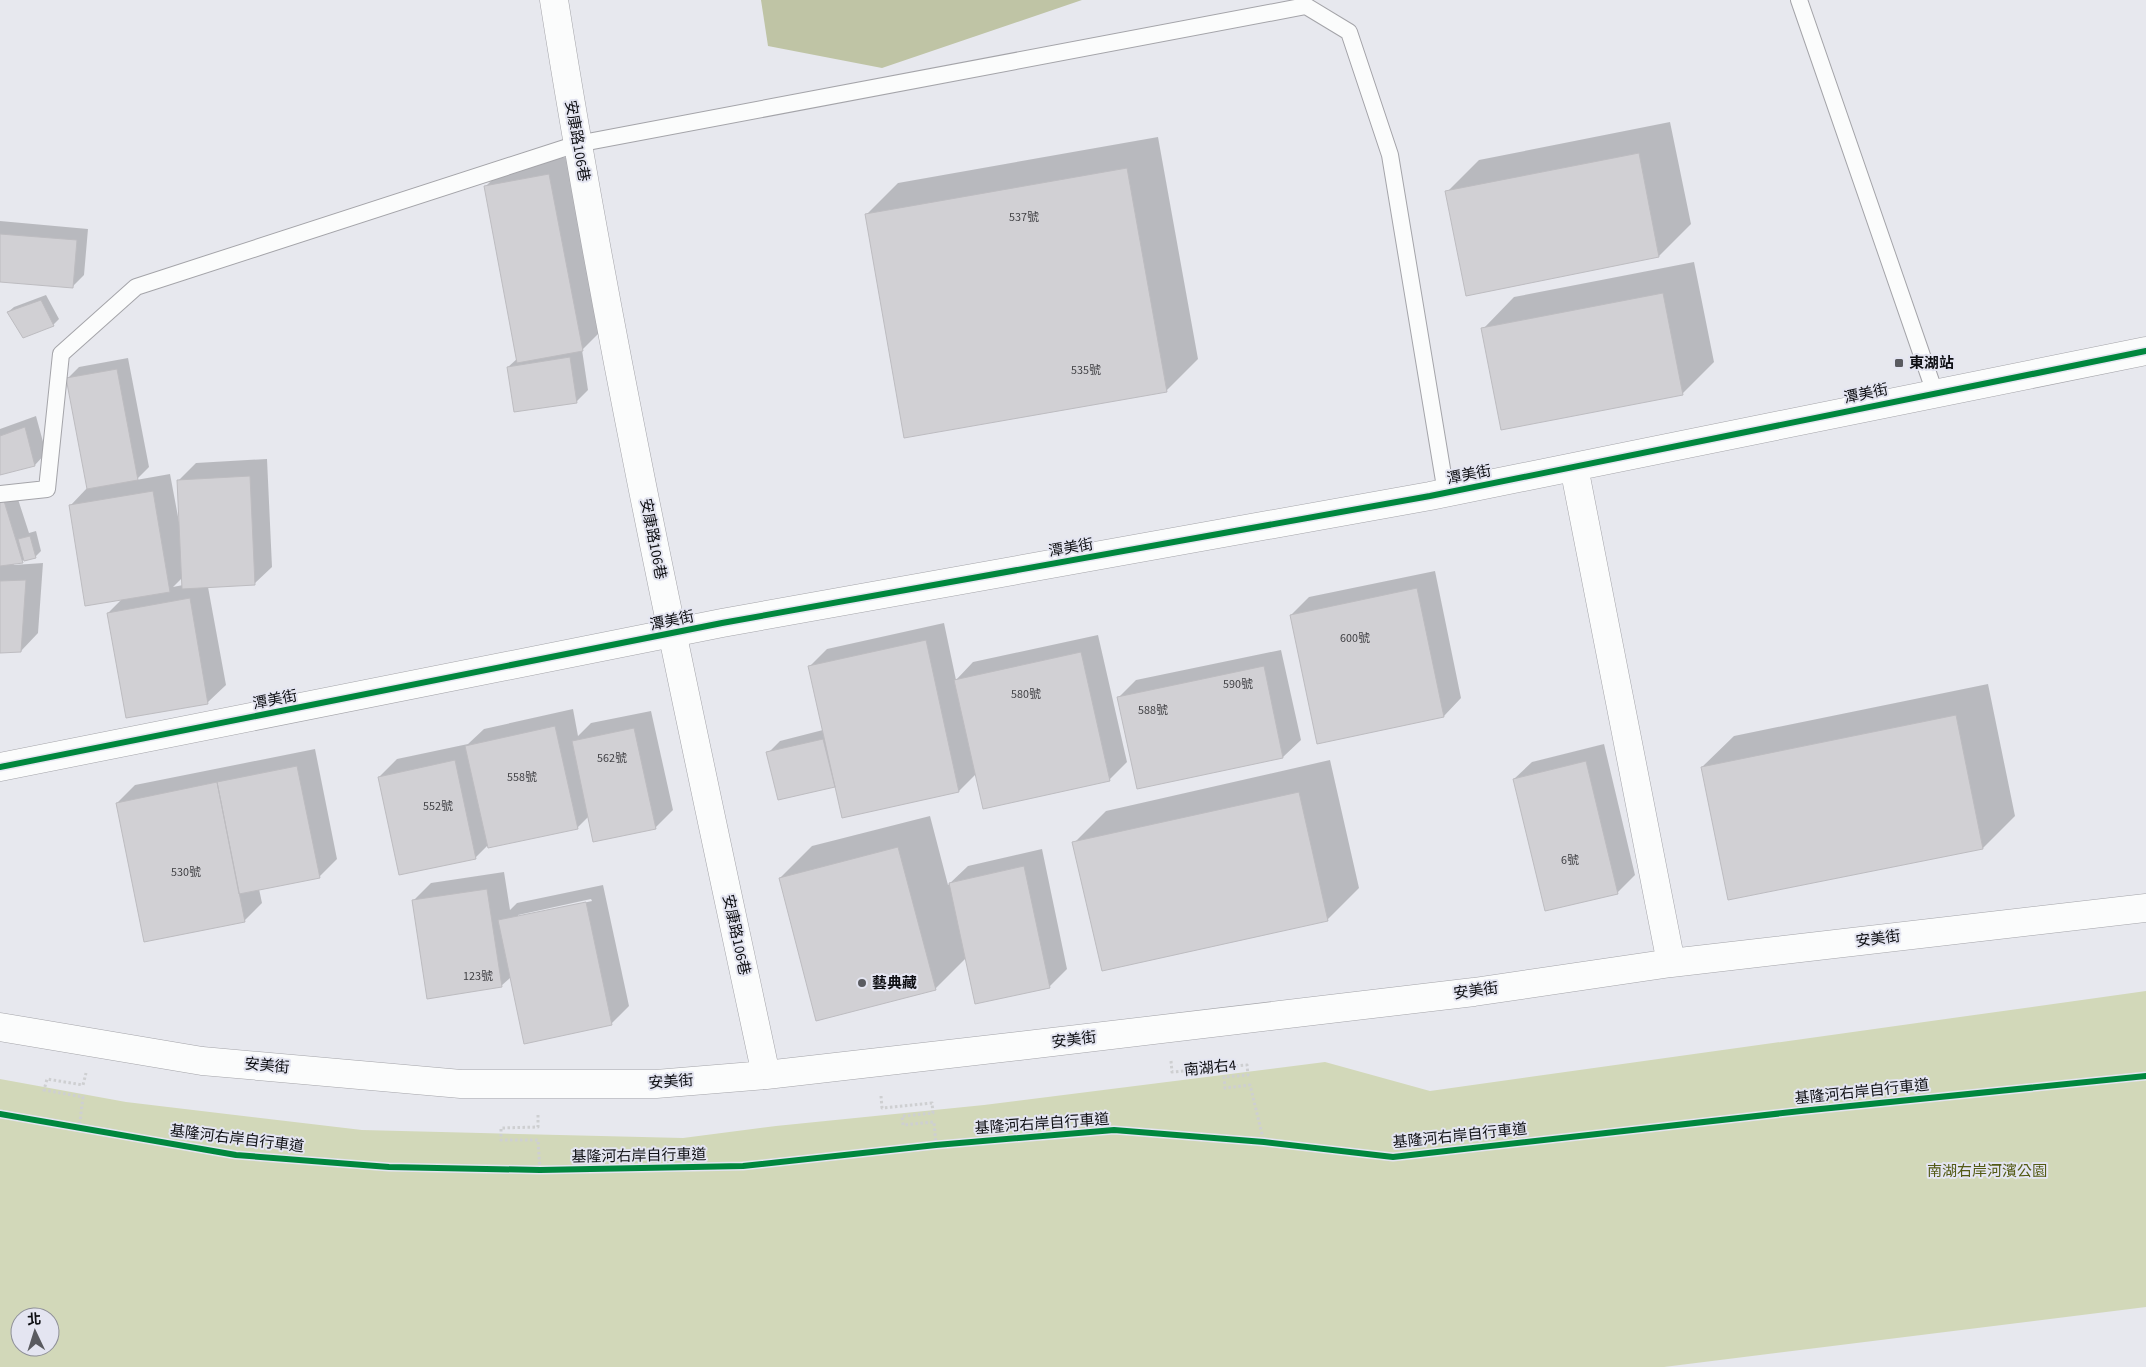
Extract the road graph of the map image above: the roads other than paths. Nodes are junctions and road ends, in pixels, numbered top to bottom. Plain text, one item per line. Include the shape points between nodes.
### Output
1 (554, 0) edge
2 (1799, 0) edge
3 (577, 144) junction
4 (2146, 351) edge
5 (1935, 393) junction
6 (1574, 467) junction
7 (1446, 492) junction
8 (0, 494) edge
9 (672, 634) junction
10 (0, 767) edge
11 (2146, 908) edge
12 (1672, 963) junction
13 (0, 1027) edge
14 (766, 1075) junction

1 - 3 street, 安康路106巷
2 - 5 lane
3 - 7 lane via 1306,6 1349,32 1390,155
3 - 8 lane via 136,287 61,354 47,489
3 - 9 street, 安康路106巷
4 - 5 street, 潭美街
5 - 6 street, 潭美街
6 - 7 street, 潭美街
6 - 12 street
7 - 9 street, 潭美街
9 - 10 street, 潭美街
9 - 14 street, 安康路106巷
11 - 12 street, 安美街
12 - 14 street, 安美街 via 1474,992
13 - 14 street, 安美街 via 202,1061 461,1084 656,1084

